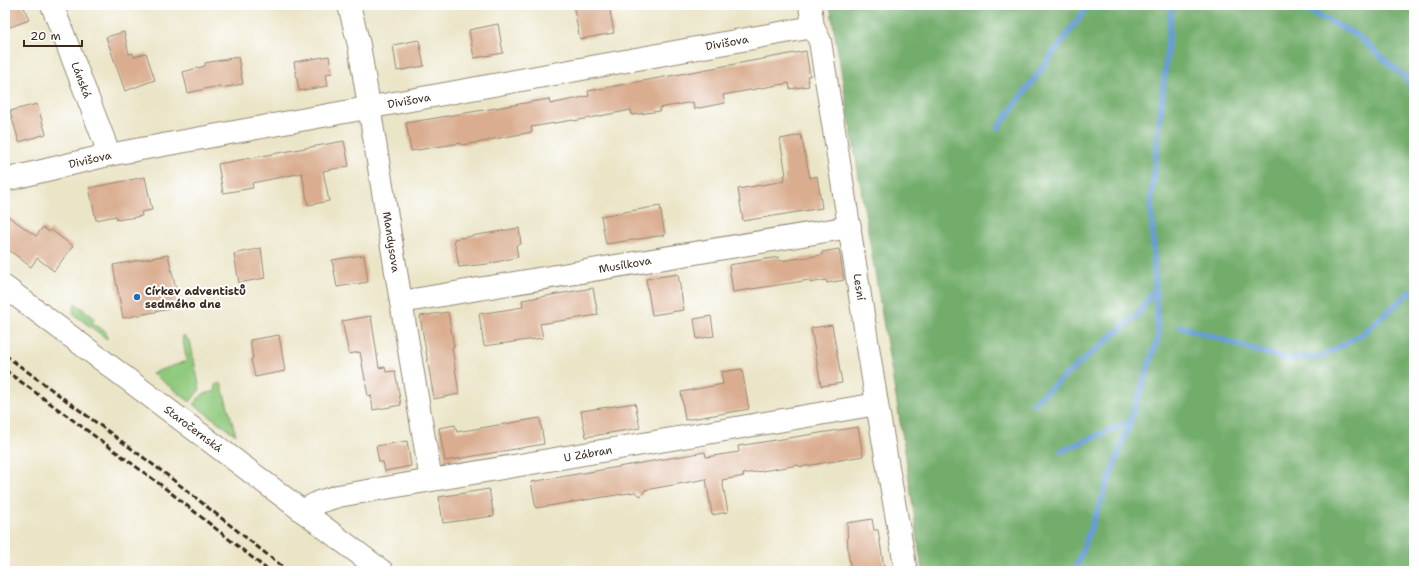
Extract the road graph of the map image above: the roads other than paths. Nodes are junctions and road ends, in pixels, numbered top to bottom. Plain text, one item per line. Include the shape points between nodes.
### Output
1 (52, 5) edge
2 (349, 5) edge
3 (810, 5) edge
4 (813, 27) junction
5 (370, 108) junction
6 (108, 155) junction
7 (5, 180) edge
8 (850, 227) junction
9 (5, 287) edge
10 (401, 302) junction
11 (877, 404) junction
12 (431, 480) junction
13 (302, 511) junction
14 (382, 571) edge
15 (906, 571) edge

1 - 6 street, Lánská
2 - 5 street, Mandysova
3 - 4 street, Lesní
4 - 5 street, Divišova
4 - 8 street, Lesní via 820,41
5 - 6 street, Divišova
5 - 10 street, Mandysova
6 - 7 street, Divišova
8 - 10 street, Musílkova
8 - 11 street, Lesní
9 - 13 street, Staročernská
10 - 12 street, Mandysova
11 - 12 street, U Zábran
11 - 15 street, Lesní
12 - 13 street, U Zábran via 338,496
13 - 14 street, Staročernská

